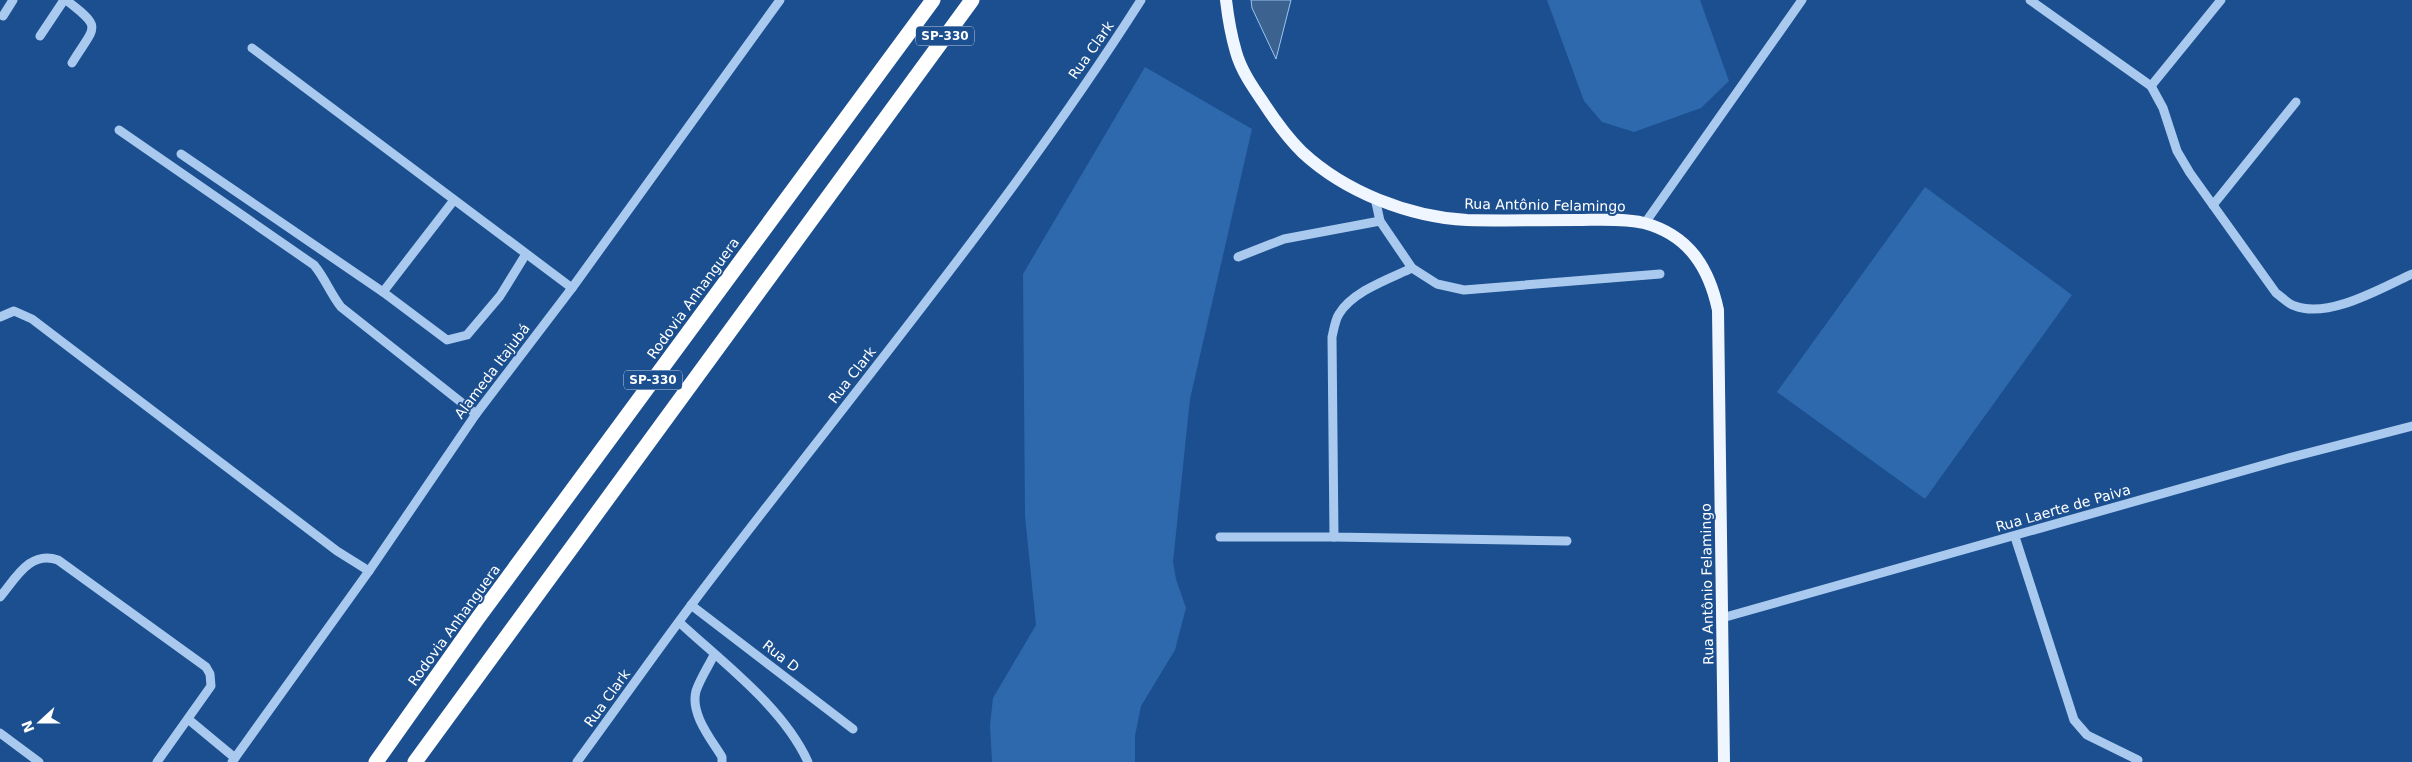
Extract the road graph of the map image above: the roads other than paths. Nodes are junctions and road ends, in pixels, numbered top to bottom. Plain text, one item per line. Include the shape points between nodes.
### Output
1 (13, 0) edge
2 (65, 0) edge
3 (779, 0) edge
4 (933, 0) edge
5 (972, 0) edge
6 (1141, 0) edge
7 (1226, 0) edge
8 (1802, 0) edge
9 (2030, 0) edge
10 (2221, 0) edge
11 (3, 16) dead end
12 (40, 36) dead end
13 (252, 48) dead end
14 (72, 63) dead end
15 (2151, 86) junction
16 (2296, 102) dead end
17 (119, 130) dead end
18 (181, 154) dead end
19 (1375, 198) junction
20 (454, 200) junction
21 (2212, 205) junction
22 (1380, 221) junction
23 (1645, 223) junction
24 (526, 254) junction
25 (1238, 257) dead end
26 (1412, 268) junction
27 (1660, 274) dead end
28 (2412, 274) edge
29 (572, 288) junction
30 (383, 292) junction
31 (0, 317) edge
32 (476, 414) junction
33 (2412, 426) edge
34 (1220, 537) dead end
35 (1334, 537) junction
36 (2015, 537) junction
37 (1567, 541) dead end
38 (369, 571) junction
39 (0, 597) edge
40 (691, 605) junction
41 (1722, 618) junction
42 (679, 622) junction
43 (714, 655) junction
44 (188, 719) junction
45 (853, 729) dead end
46 (0, 734) edge
47 (234, 760) edge
48 (2138, 760) dead end
49 (39, 762) edge
50 (157, 762) edge
51 (376, 762) edge
52 (415, 762) edge
53 (577, 762) edge
54 (722, 762) edge
55 (808, 762) edge
56 (1724, 762) edge

1 - 11 street
2 - 12 street
2 - 14 street via 93,23
3 - 29 street, Alameda Itajubá
4 - 51 highway, Rodovia Anhanguera / SP-330 via 478,618
5 - 52 highway, SP-330
6 - 40 street, Rua Clark via 982,227
7 - 19 main road, Rua Antônio Felamingo via 1236,53 1276,122 1302,152 1338,180
8 - 23 street
9 - 15 street
10 - 15 street
13 - 20 street
15 - 21 street via 2177,151
16 - 21 street
17 - 32 street via 314,265 341,307
18 - 30 street
19 - 22 street
19 - 23 main road, Rua Antônio Felamingo via 1422,213 1465,220
20 - 24 street
20 - 30 street
21 - 28 street via 2276,293 2294,306 2316,310 2337,306
22 - 25 street via 1284,238
22 - 26 street
23 - 41 main road, Rua Antônio Felamingo via 1673,236 1690,249 1704,266 1718,310
24 - 29 street
24 - 30 street via 500,296 467,334 447,340
26 - 27 street via 1437,284 1464,290
26 - 35 street via 1360,294 1337,316 1332,337
29 - 32 street, Alameda Itajubá
31 - 38 street via 14,312 32,319 337,551
32 - 38 street, Alameda Itajubá
33 - 36 street, Rua Laerte de Paiva
34 - 35 street
35 - 37 street
36 - 41 street, Rua Laerte de Paiva
36 - 48 street via 2074,720 2087,735
38 - 47 street, Alameda Itajubá
39 - 44 street via 32,560 40,556 58,560 206,667 211,686
40 - 42 street, Rua Clark
40 - 45 street, Rua D
41 - 56 main road, Rua Antônio Felamingo
42 - 43 street
42 - 53 street, Rua Clark
43 - 54 street via 695,699 703,726
43 - 55 street via 781,718
44 - 47 street
44 - 50 street
46 - 49 street

